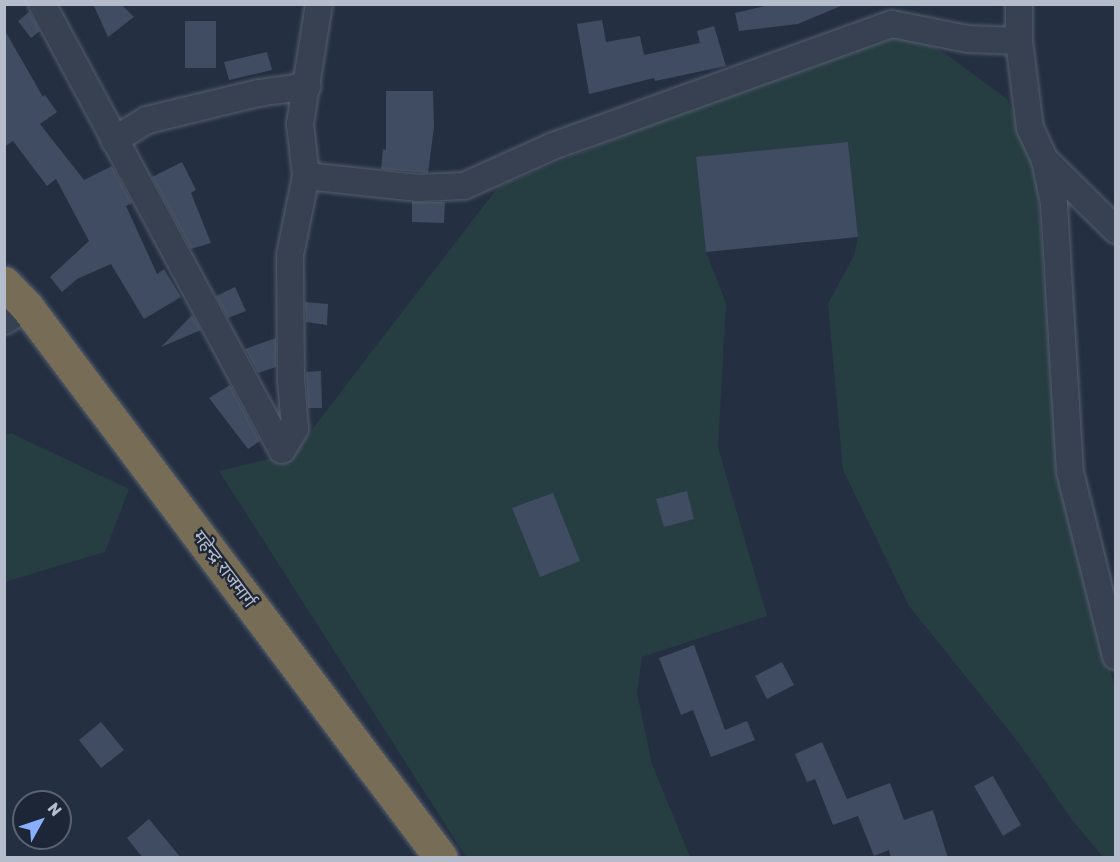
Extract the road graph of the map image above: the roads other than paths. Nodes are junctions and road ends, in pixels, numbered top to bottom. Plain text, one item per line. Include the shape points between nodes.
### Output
1 (42, 4) edge
2 (319, 4) edge
3 (1019, 4) edge
4 (1019, 41) junction
5 (308, 86) junction
6 (114, 140) junction
7 (1045, 160) junction
8 (306, 176) junction
9 (1116, 230) edge
10 (4, 283) edge
11 (16, 314) edge
12 (1116, 656) edge
13 (441, 858) edge

1 - 6 street
2 - 5 street
3 - 4 street
4 - 7 street via 1030,128
4 - 8 street via 968,39 892,24 553,147 464,186 418,188
5 - 6 street via 259,93 147,120
5 - 8 street via 300,124
6 - 8 street via 282,450 295,428 291,255
7 - 9 street
7 - 12 street via 1054,204 1070,472
10 - 11 highway, महेन्द्र राजमार्ग
11 - 13 highway, महेन्द्र राजमार्ग

